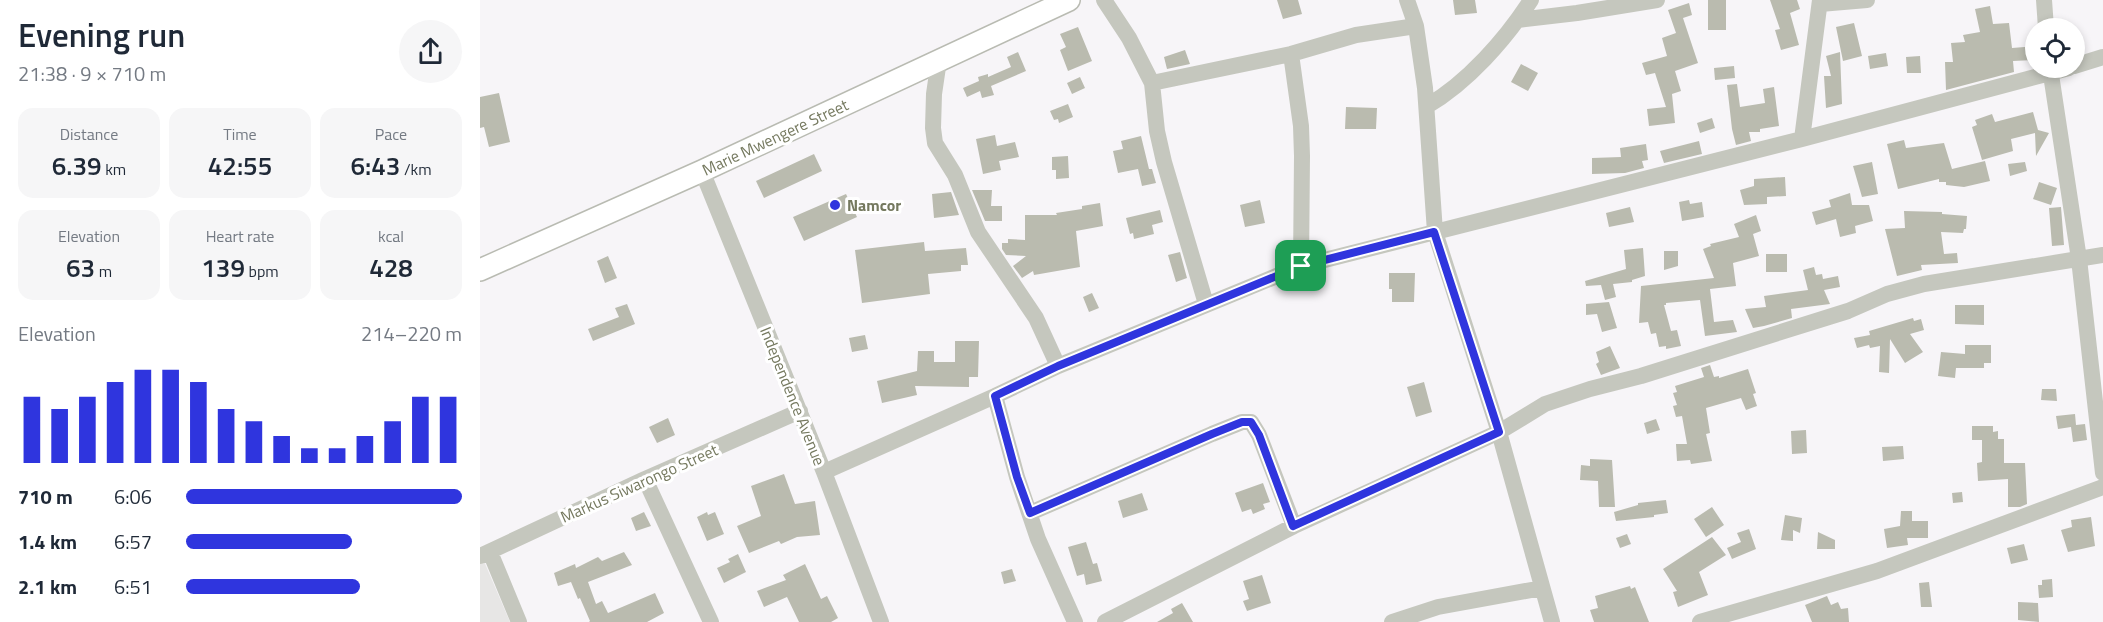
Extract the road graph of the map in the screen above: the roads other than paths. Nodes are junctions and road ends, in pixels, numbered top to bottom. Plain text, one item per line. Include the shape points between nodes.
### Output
1 (1069, 0) edge
2 (1104, 0) edge
3 (1407, 0) edge
4 (1531, 0) edge
5 (1657, 0) edge
6 (1867, 0) edge
7 (2044, 0) edge
8 (1820, 2) edge
9 (2045, 18) edge
10 (1518, 20) junction
11 (1416, 26) junction
12 (1292, 54) junction
13 (2103, 57) edge
14 (939, 60) junction
15 (2085, 63) edge
16 (2025, 77) edge
17 (2051, 78) edge
18 (1152, 83) junction
19 (1427, 106) junction
20 (1802, 139) junction
21 (702, 171) junction
22 (1434, 232) junction
23 (2103, 255) edge
24 (2079, 259) junction
25 (1301, 266) junction
26 (480, 270) edge
27 (1206, 304) junction
28 (2096, 363) edge
29 (1058, 366) junction
30 (995, 396) junction
31 (800, 411) junction
32 (1499, 432) junction
33 (824, 472) junction
34 (2103, 473) edge
35 (645, 479) junction
36 (2103, 487) edge
37 (1030, 513) junction
38 (1293, 526) junction
39 (485, 554) edge
40 (1542, 588) junction
41 (519, 622) edge
42 (711, 622) edge
43 (881, 622) edge
44 (1076, 622) edge
45 (1105, 622) edge
46 (1392, 622) edge
47 (1551, 622) edge
48 (1700, 622) edge

1 - 14 main road, Marie Mwengere Street
2 - 18 street
3 - 11 street
4 - 10 street
5 - 10 street
6 - 8 street
7 - 9 street
8 - 20 street
10 - 19 street via 1461,83
11 - 12 street via 1356,35
11 - 19 street
12 - 18 street
12 - 25 street via 1301,136
13 - 15 street
14 - 21 main road, Marie Mwengere Street
14 - 29 street via 933,94 935,143 955,175 978,232 1036,318
16 - 20 street
17 - 24 street
18 - 27 street via 1164,162
19 - 22 street
20 - 22 street
21 - 26 main road, Marie Mwengere Street
21 - 31 street, Independence Avenue
22 - 25 street
22 - 32 street
23 - 24 street
24 - 28 street
24 - 32 street via 1924,284 1887,294 1848,311 1545,404
25 - 27 street
27 - 29 street
28 - 34 street
29 - 30 street
30 - 33 street
30 - 37 street
31 - 33 street, Independence Avenue
31 - 35 street, Markus Siwarongo Street
32 - 38 street
32 - 40 street
33 - 43 street, Independence Avenue
35 - 39 street, Markus Siwarongo Street
35 - 42 street
36 - 48 street via 1877,572
37 - 38 street via 1212,434 1251,422
37 - 44 street
38 - 45 street
39 - 41 street
40 - 46 street via 1438,606
40 - 47 street

